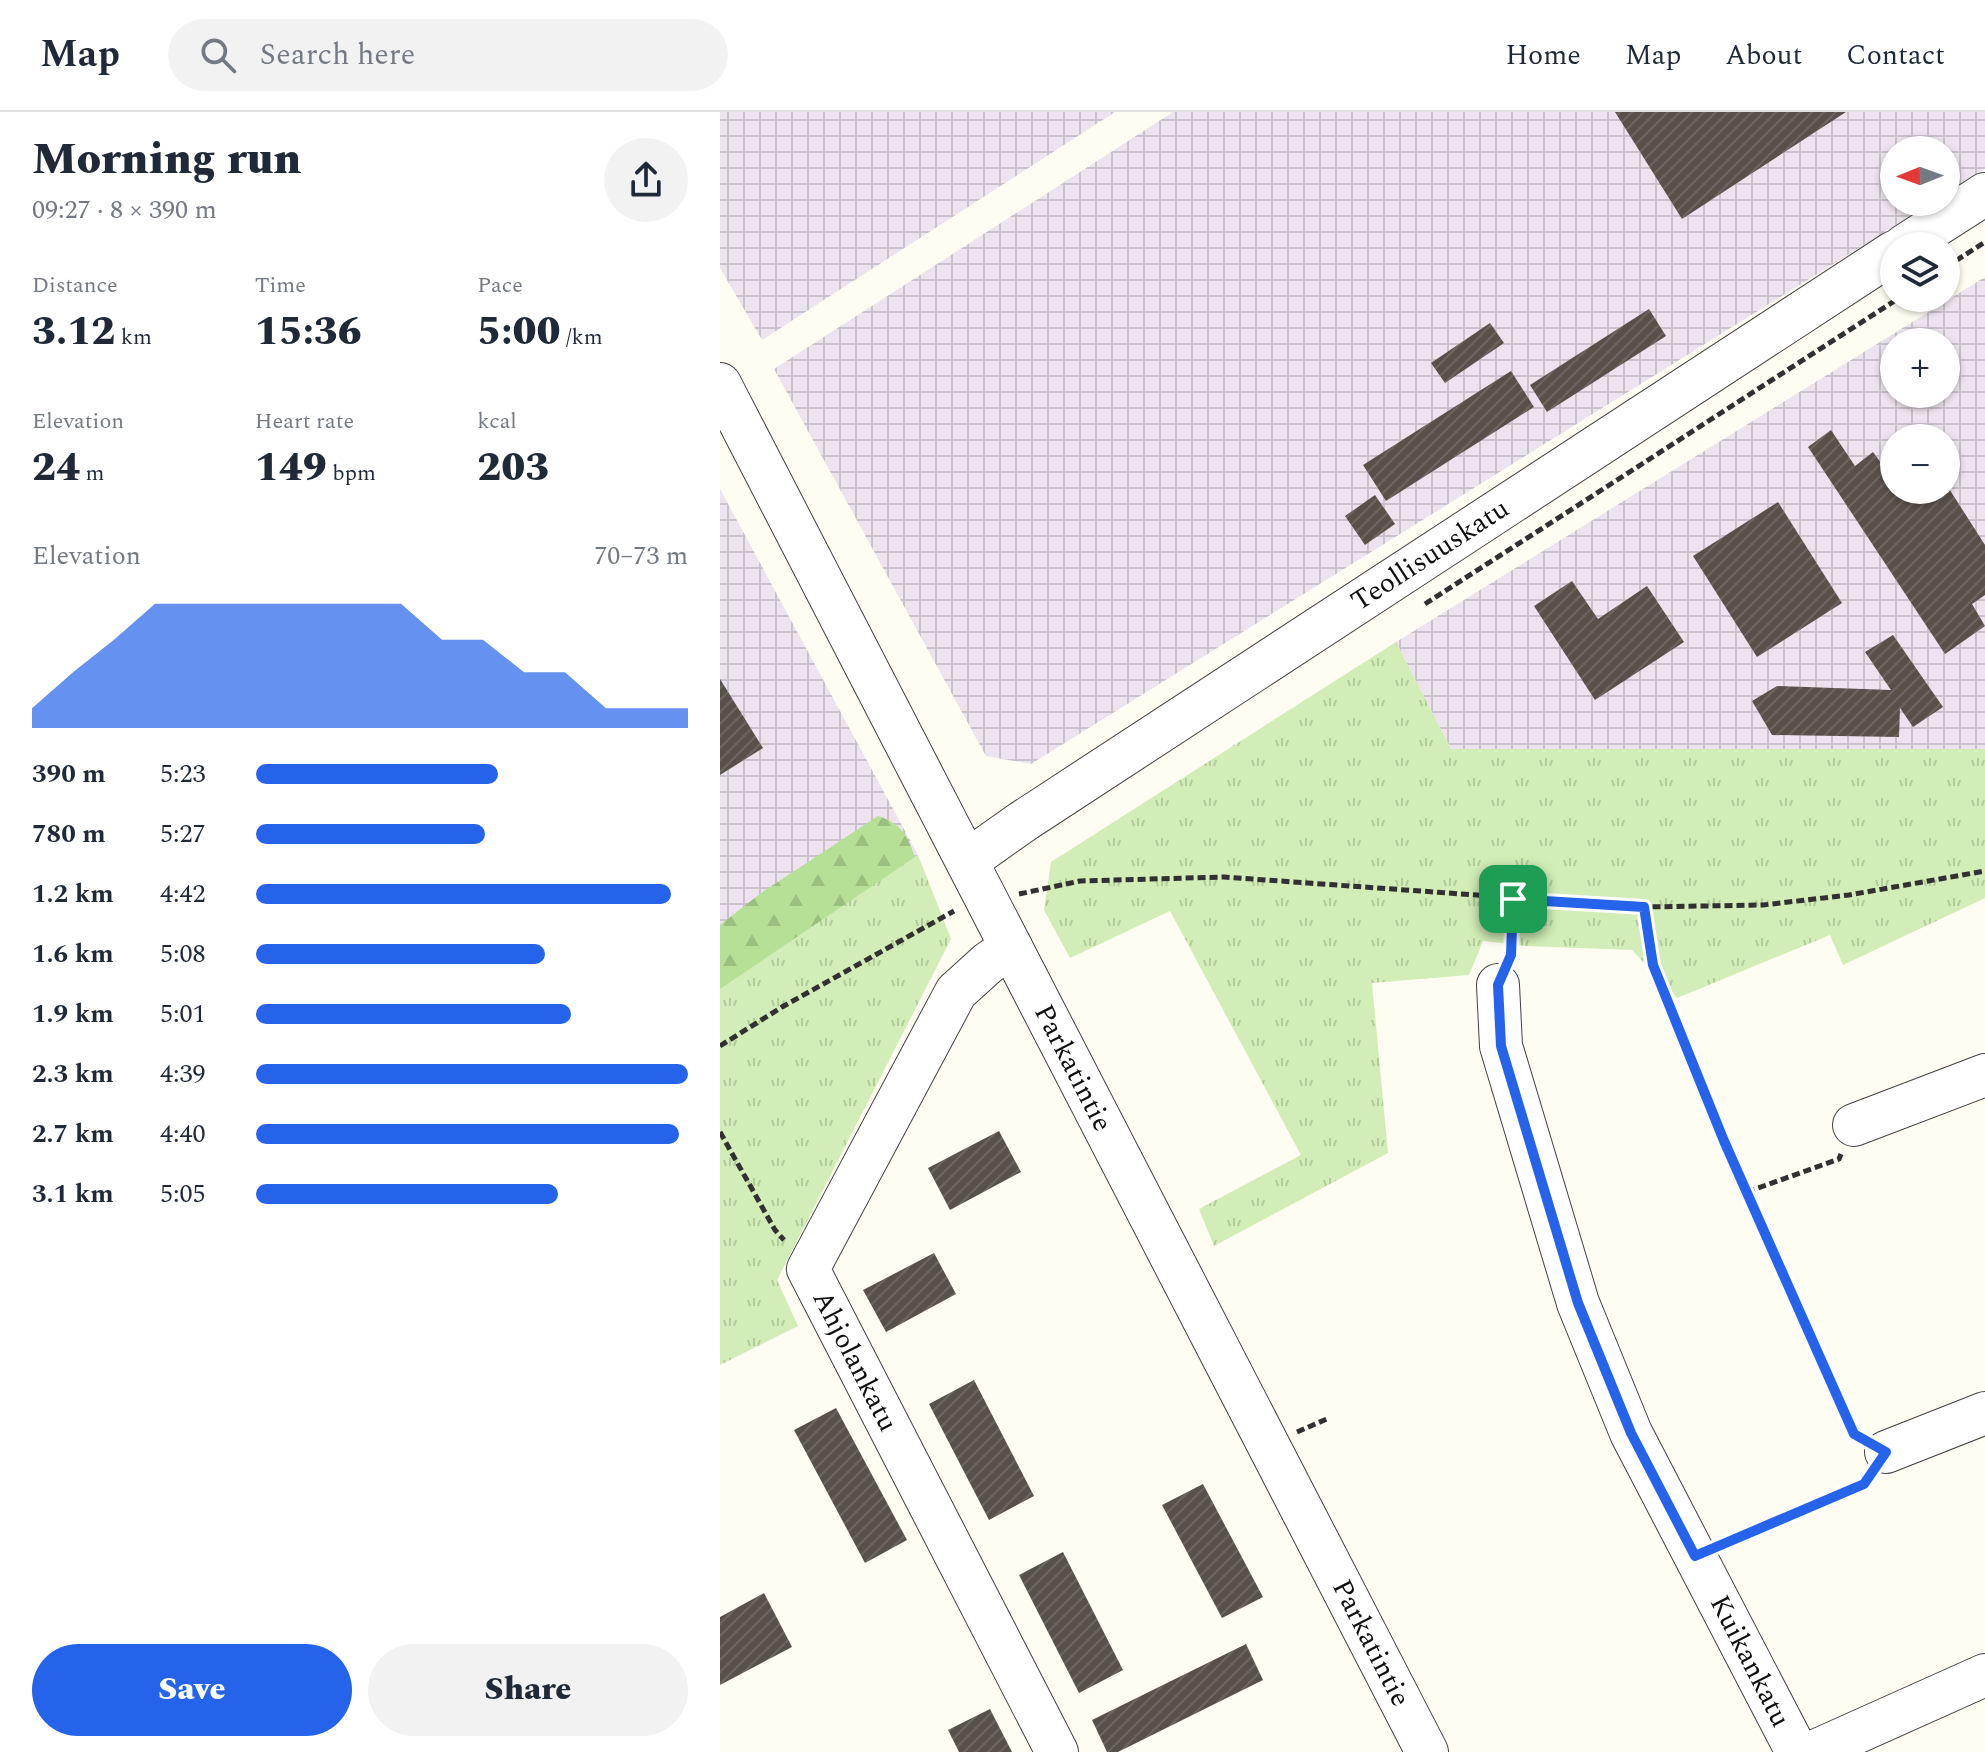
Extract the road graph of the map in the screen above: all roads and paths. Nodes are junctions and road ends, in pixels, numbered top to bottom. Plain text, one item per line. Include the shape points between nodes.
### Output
1 (1985, 194) edge
2 (1926, 232) edge
3 (1985, 242) edge
4 (1960, 258) edge
5 (1880, 261) edge
6 (722, 393) edge
7 (967, 861) junction
8 (1985, 871) edge
9 (1016, 894) dead end
10 (1513, 899) junction
11 (962, 907) dead end
12 (1644, 907) junction
13 (1011, 947) junction
14 (1498, 985) joint
15 (720, 1046) edge
16 (1985, 1075) edge
17 (1854, 1125) joint
18 (720, 1132) edge
19 (1747, 1192) junction
20 (808, 1269) junction
21 (1985, 1413) edge
22 (1329, 1418) dead end
23 (1295, 1433) dead end
24 (1886, 1452) junction
25 (1695, 1556) junction
26 (1985, 1675) edge
27 (1057, 1752) edge
28 (1427, 1752) edge
29 (1797, 1752) edge
30 (1813, 1752) edge

1 - 2 street
3 - 4 path
5 - 7 street, Teollisuuskatu
6 - 7 street, Parkatintie
7 - 13 street, Parkatintie
8 - 12 path via 1763,905
9 - 10 path via 1080,881 1224,877
10 - 12 path
10 - 14 path via 1511,955
11 - 15 path
12 - 19 path via 1653,965
13 - 20 street, Ahjolankatu via 956,992
13 - 28 street, Parkatintie
14 - 25 street, Kuikankatu via 1501,1046 1578,1303 1631,1433
16 - 17 street
17 - 19 path via 1839,1159
18 - 20 path via 775,1230
19 - 24 path via 1854,1434
20 - 27 street, Ahjolankatu
21 - 24 street
22 - 23 path
24 - 25 path via 1864,1484
25 - 29 street, Kuikankatu
26 - 30 street

